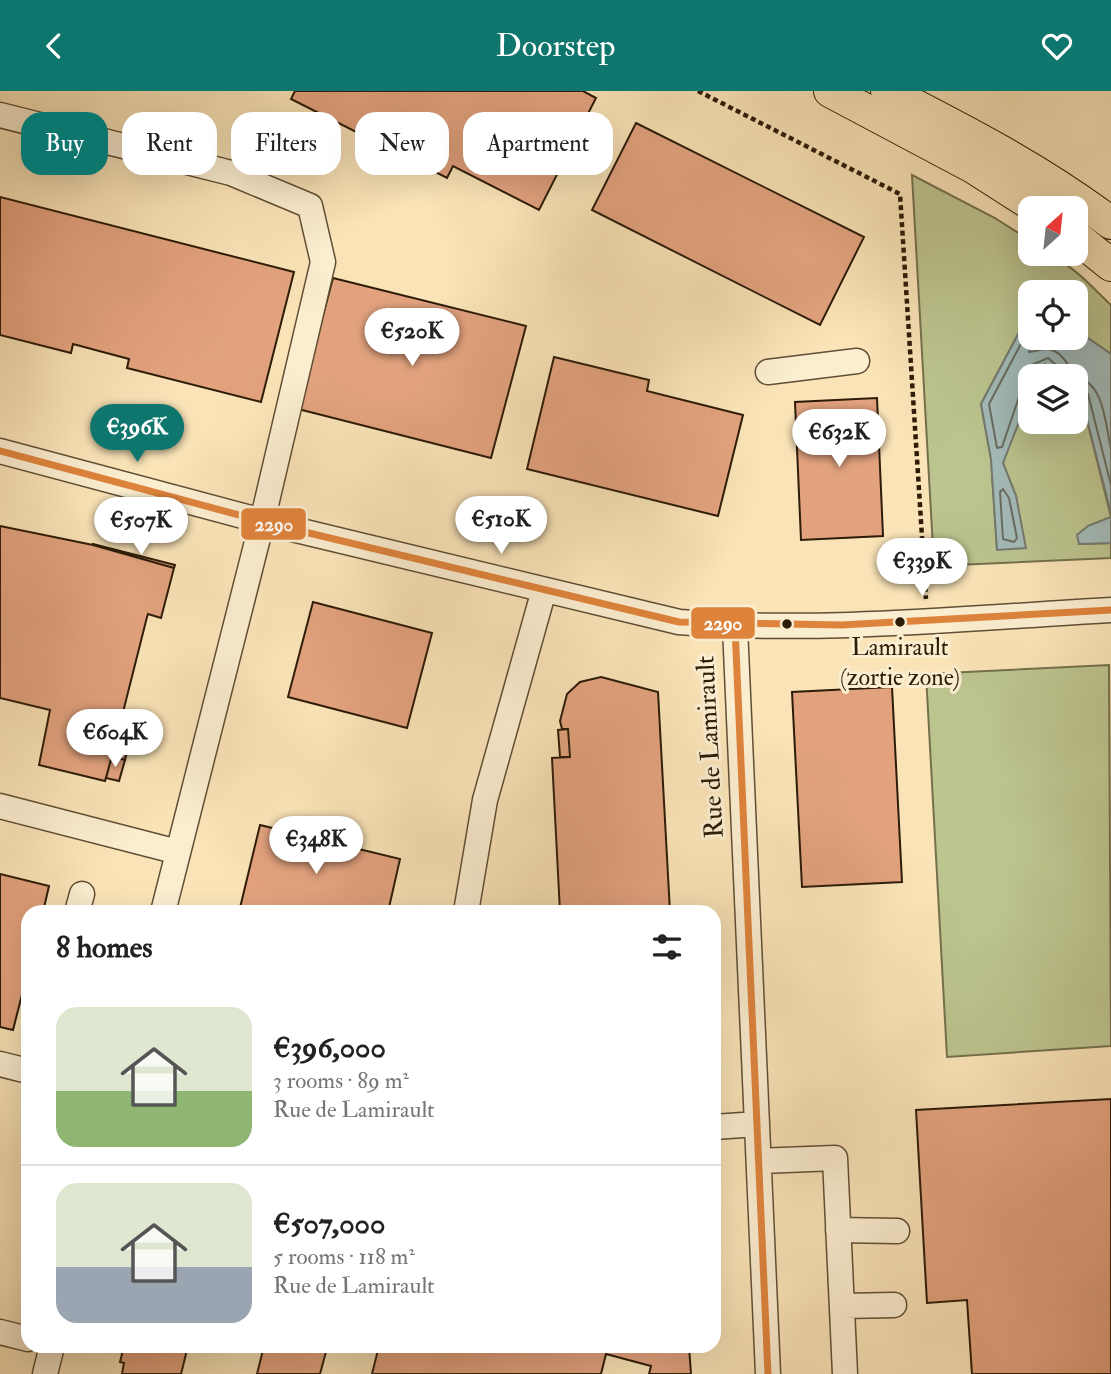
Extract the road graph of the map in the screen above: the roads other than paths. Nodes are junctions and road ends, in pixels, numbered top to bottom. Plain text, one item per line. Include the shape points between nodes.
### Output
1 (830, 91) edge
2 (887, 91) edge
3 (0, 115) edge
4 (1018, 196) edge
5 (1111, 223) edge
6 (1088, 247) edge
7 (1111, 265) edge
8 (857, 361) dead end
9 (768, 372) dead end
10 (0, 451) edge
11 (262, 521) junction
12 (544, 590) junction
13 (1111, 610) edge
14 (735, 627) junction
15 (0, 806) edge
16 (178, 852) junction
17 (165, 905) edge
18 (467, 905) edge
19 (0, 1064) edge
20 (21, 1069) edge
21 (757, 1124) junction
22 (721, 1127) edge
23 (759, 1161) junction
24 (838, 1230) junction
25 (897, 1231) dead end
26 (894, 1305) dead end
27 (842, 1306) junction
28 (0, 1332) edge
29 (21, 1337) edge
30 (50, 1353) edge
31 (45, 1374) edge
32 (768, 1374) edge
33 (845, 1374) edge

1 - 4 main road
2 - 5 main road via 1039,172
3 - 11 street via 232,173 310,206 323,262
6 - 7 main road
8 - 9 street
10 - 11 street, Rue de Lamirault
11 - 12 street, Rue de Lamirault
11 - 16 street
12 - 14 street, Rue de Lamirault via 679,622
12 - 18 street via 485,800
13 - 14 street
14 - 21 street, Rue de Lamirault
15 - 16 street
16 - 17 street
19 - 20 street
21 - 22 street
21 - 23 street, Rue de Lamirault
23 - 24 street via 835,1158
23 - 32 street, Rue de Lamirault
24 - 25 street
24 - 27 street
26 - 27 street
27 - 33 street
28 - 29 street
30 - 31 street

